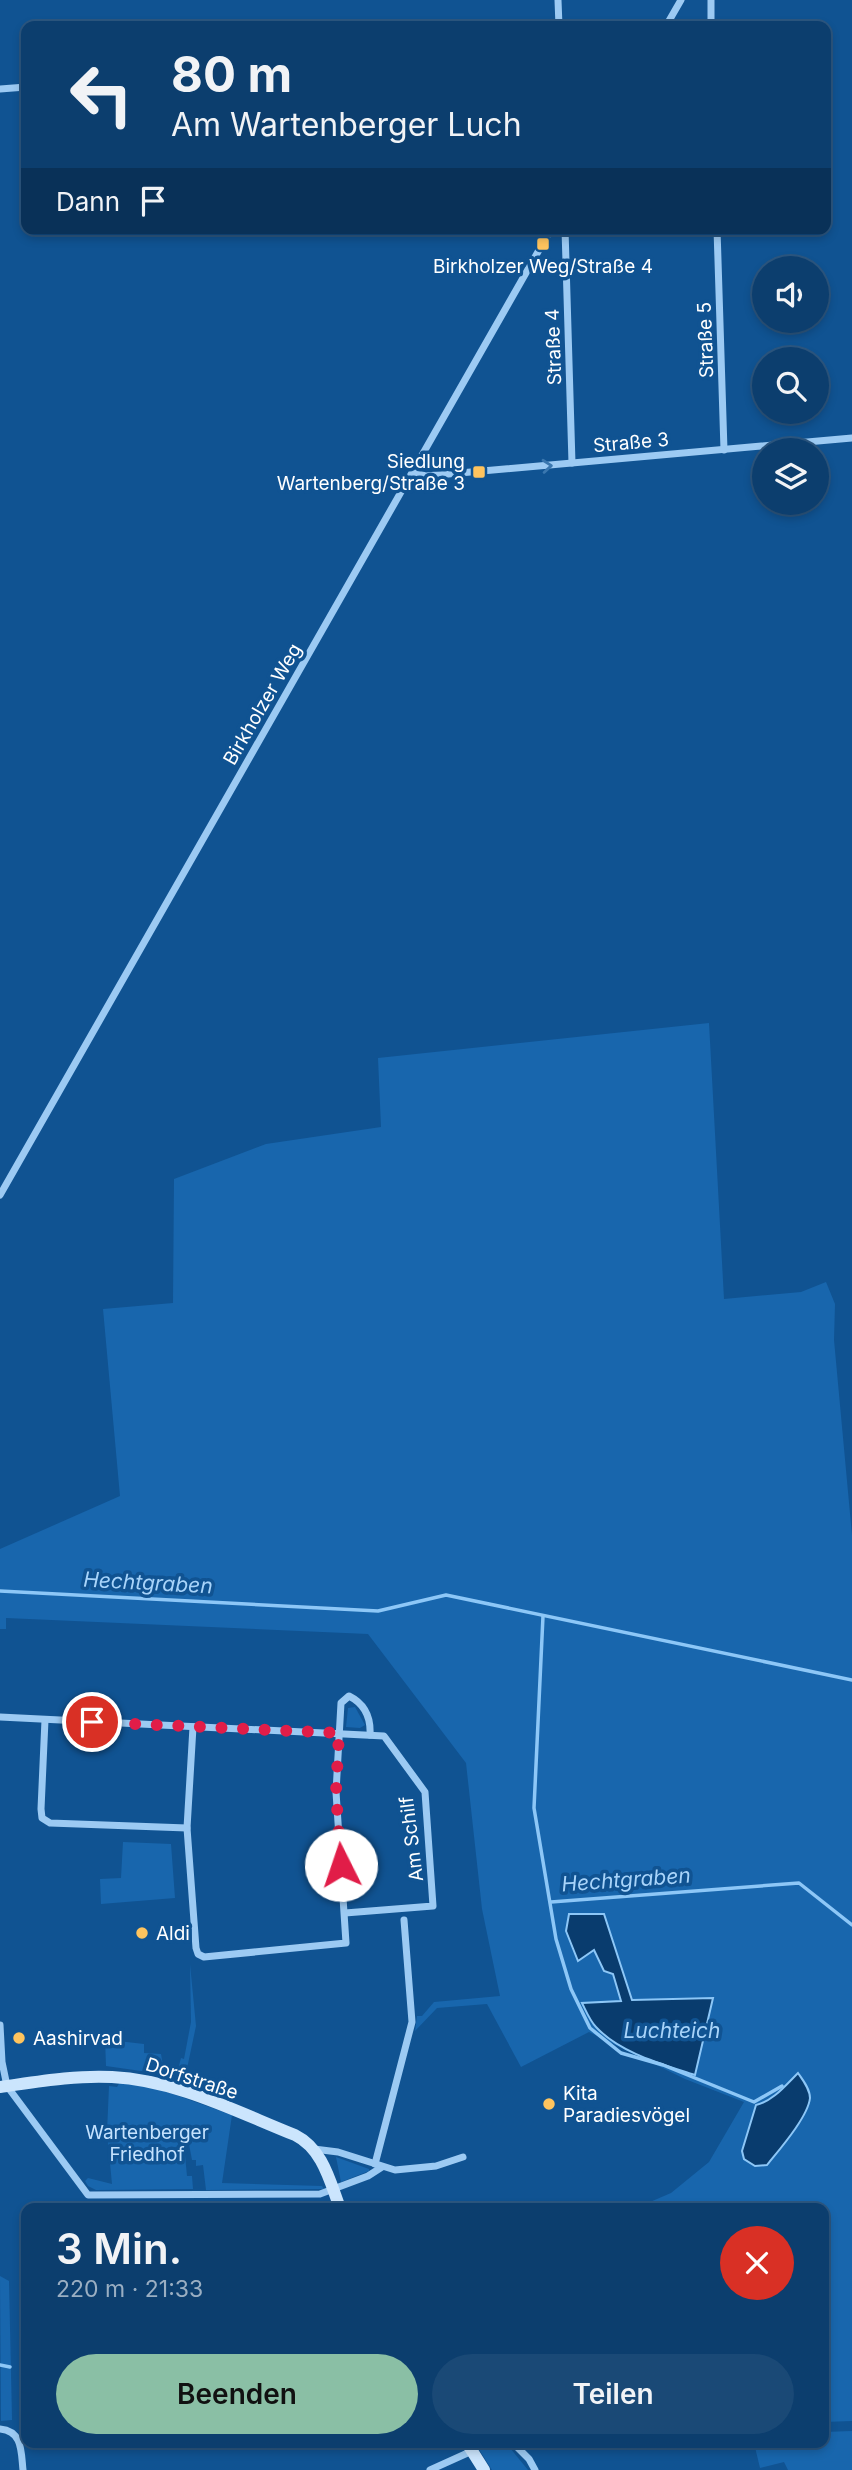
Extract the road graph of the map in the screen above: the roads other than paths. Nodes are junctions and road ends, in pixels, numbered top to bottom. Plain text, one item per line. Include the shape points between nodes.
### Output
1 (558, 0) edge
2 (681, 0) edge
3 (710, 0) edge
4 (559, 21) edge
5 (669, 21) edge
6 (711, 21) edge
7 (21, 87) edge
8 (0, 89) edge
9 (548, 235) edge
10 (565, 235) edge
11 (717, 235) edge
12 (852, 438) edge
13 (724, 450) junction
14 (572, 463) junction
15 (413, 472) junction
16 (0, 1195) edge
17 (0, 1717) edge
18 (45, 1720) junction
19 (193, 1727) junction
20 (339, 1733) junction
21 (370, 1735) junction
22 (187, 1828) junction
23 (345, 1913) junction
24 (404, 1920) dead end
25 (0, 2025) edge
26 (4, 2087) edge
27 (314, 2149) junction
28 (463, 2157) dead end
29 (379, 2166) junction
30 (327, 2192) junction
31 (336, 2203) edge
32 (0, 2429) edge
33 (468, 2448) edge
34 (471, 2448) edge
35 (518, 2448) edge
36 (23, 2470) edge
37 (430, 2470) edge
38 (484, 2470) edge
39 (535, 2470) edge

1 - 4 street
2 - 5 street
3 - 6 street
7 - 8 street
9 - 15 street, Birkholzer Weg
10 - 14 street, Straße 4
11 - 13 street, Straße 5
12 - 13 street, Straße 3
13 - 14 street, Straße 3
15 -> 14 street, Straße 3 via 426,476
15 - 16 street, Birkholzer Weg
17 - 18 street
18 - 19 street
18 - 22 street via 43,1818 50,1823
19 - 20 street
19 - 22 street
20 - 21 street
20 - 21 street via 341,1703 349,1696 371,1719
20 - 23 street via 336,1792
21 - 23 street, Am Schilf via 384,1736 425,1792 434,1901 428,1907
22 - 23 street via 198,1954 339,1946 347,1938
24 - 29 street via 412,2022
25 - 26 street
26 - 27 main road, Dorfstraße via 86,2078 136,2079 189,2093 295,2135
26 - 30 street via 88,2195
27 - 29 street, Dorfstraße
27 - 30 main road
28 - 29 street, Dorfstraße via 413,2170
29 - 30 street via 368,2176
30 - 31 main road
32 - 36 street via 17,2437
33 - 37 street
34 - 38 main road
35 - 39 street

